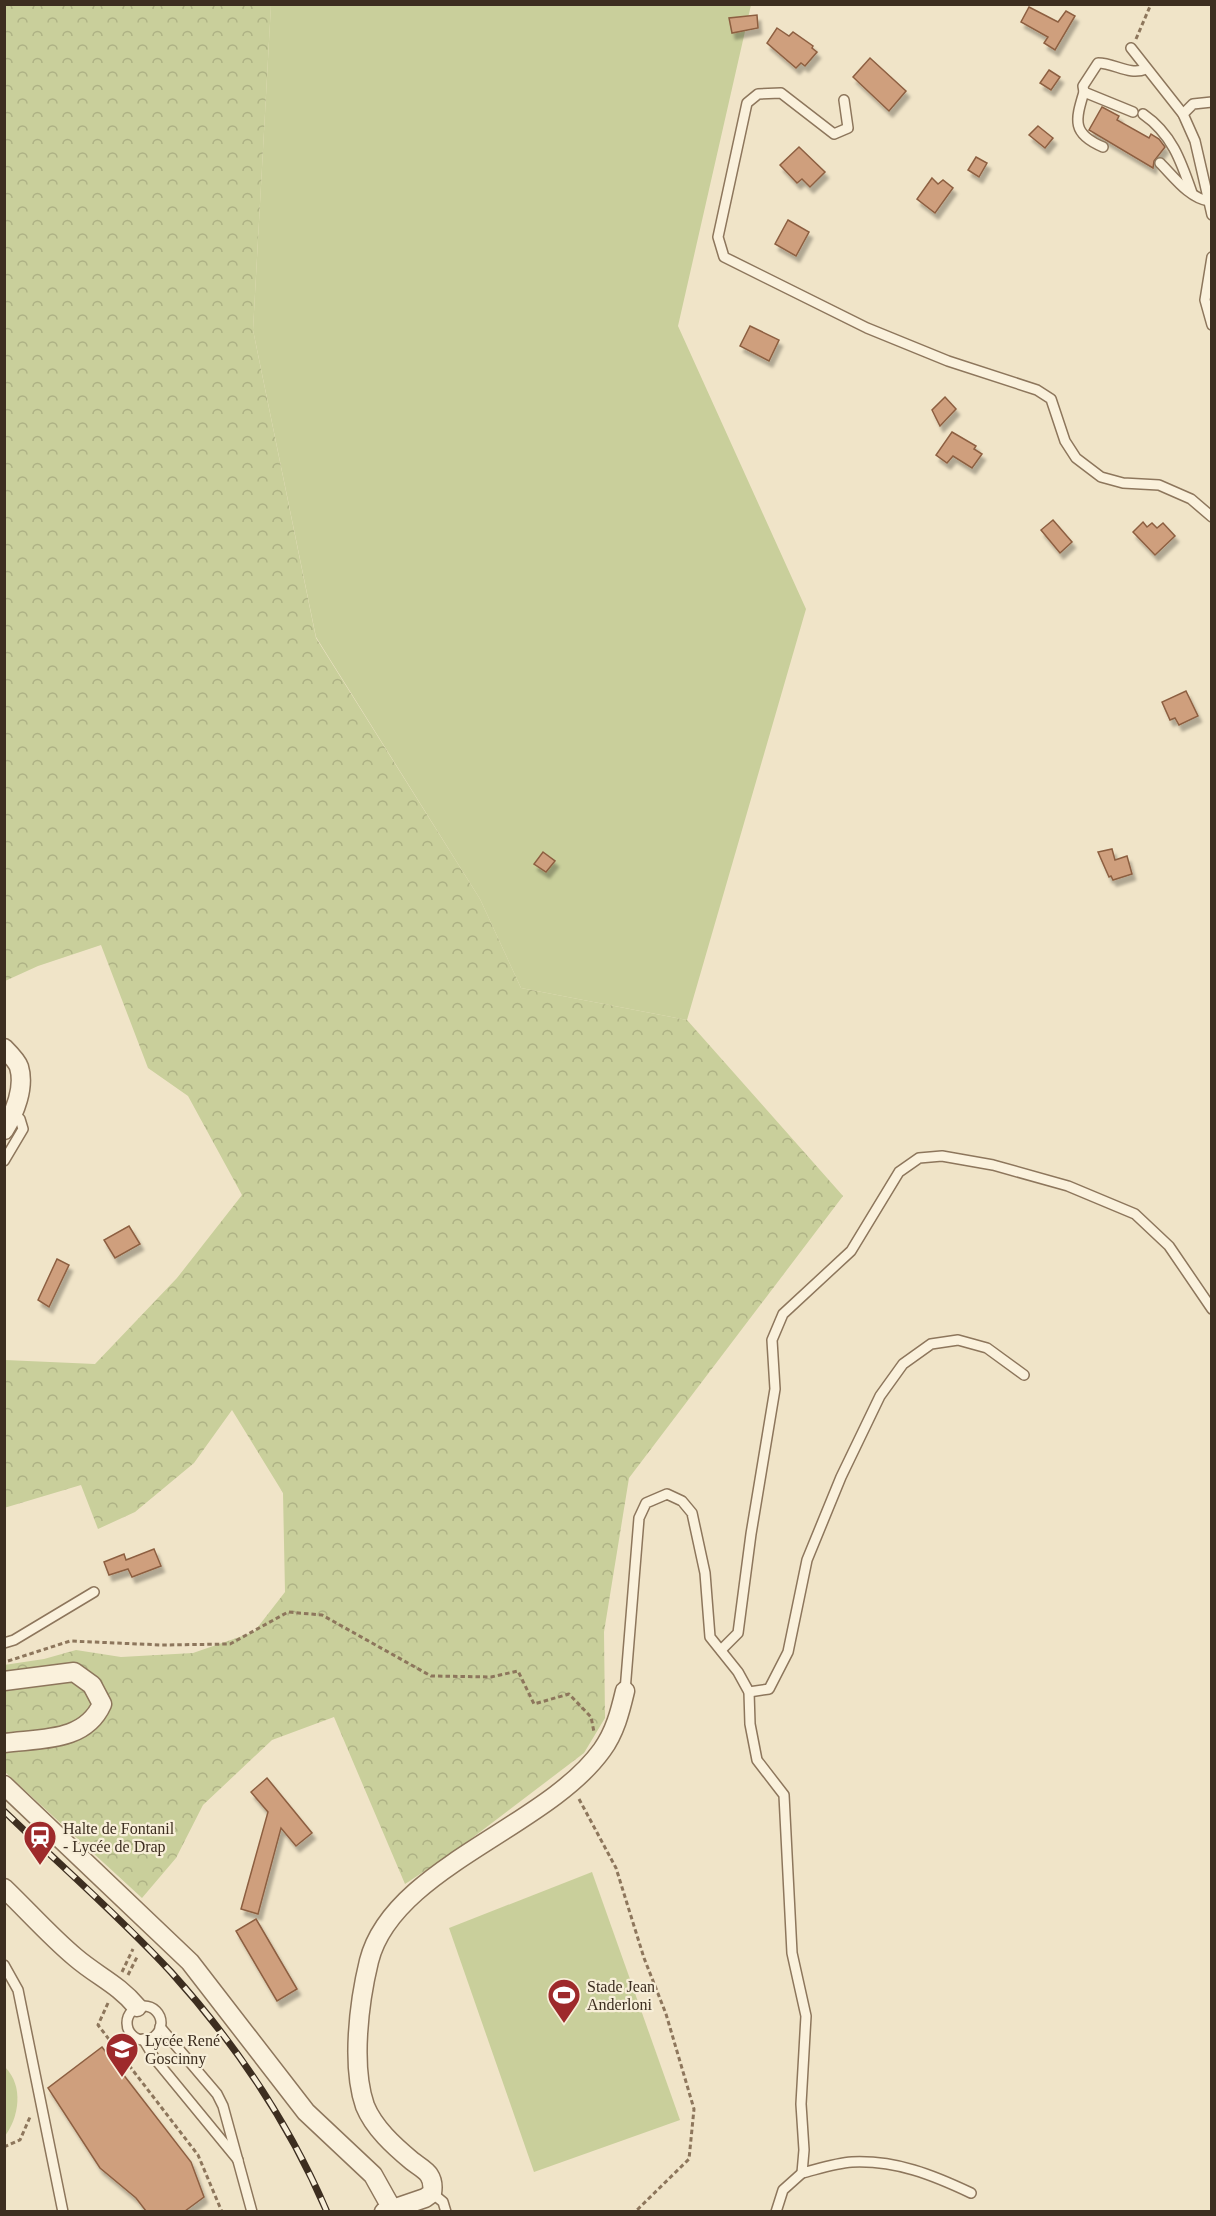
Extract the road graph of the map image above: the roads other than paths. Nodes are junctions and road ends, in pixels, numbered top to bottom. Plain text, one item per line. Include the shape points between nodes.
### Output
1 (1131, 48) road end
2 (1146, 69) junction
3 (1084, 92) junction
4 (844, 100) dead end
5 (1212, 102) edge
6 (1133, 112) dead end
7 (1143, 114) dead end
8 (1183, 114) junction
9 (1103, 147) dead end
10 (1160, 163) dead end
11 (1192, 193) junction
12 (1209, 201) junction
13 (1212, 215) edge
14 (1212, 257) edge
15 (1212, 324) edge
16 (1212, 517) edge
17 (4, 1048) edge
18 (14, 1114) junction
19 (4, 1130) edge
20 (4, 1161) edge
21 (1212, 1309) edge
22 (1024, 1375) dead end
23 (94, 1592) dead end
24 (4, 1643) edge
25 (721, 1650) junction
26 (4, 1681) edge
27 (625, 1691) joint
28 (749, 1692) junction
29 (4, 1743) edge
30 (4, 1785) edge
31 (4, 1888) edge
32 (4, 1965) edge
33 (137, 2007) junction
34 (160, 2028) junction
35 (143, 2039) junction
36 (240, 2162) junction
37 (802, 2173) junction
38 (432, 2193) junction
39 (971, 2193) dead end
40 (388, 2210) edge
41 (63, 2211) edge
42 (252, 2211) edge
43 (447, 2211) edge
44 (776, 2211) edge

1 - 2 lane
2 - 3 lane via 1127,71 1098,63 1083,86
2 - 8 lane
3 - 6 lane
3 - 9 lane via 1076,118 1078,126 1084,137
4 - 16 lane via 848,128 834,134 781,93 758,94 747,103 718,237 724,257 867,328 948,361 1037,390 1051,399 1065,441 1076,458 1101,477 1159,485 1191,499
5 - 8 lane via 1193,104
7 - 11 lane via 1160,125 1170,138
8 - 12 lane via 1195,141
10 - 11 lane
11 - 12 lane
12 - 13 lane
14 - 15 lane via 1205,300
17 - 18 street via 19,1066 19,1095
18 - 19 street
18 - 20 lane via 23,1129
21 - 25 lane via 1169,1246 1135,1214 1068,1186 993,1165 942,1156 919,1158 899,1172 851,1251 783,1314 772,1340 775,1389 738,1633
22 - 28 lane via 987,1348 958,1340 931,1344 903,1364 880,1396 807,1560 788,1652 769,1689
23 - 24 lane
25 - 27 lane via 710,1637 705,1573 692,1513 682,1501 667,1494 646,1503 639,1518
25 - 28 lane
26 - 29 street via 74,1672 92,1684 102,1704 96,1718 74,1734
27 - 38 street via 618,1721 598,1754 551,1799 403,1903 385,1926 370,1959 358,2050 365,2107 393,2146 429,2175
28 - 37 lane via 757,1760 784,1796 792,1953 806,2016
30 - 40 street via 190,1962 306,2112 373,2175
31 - 33 street via 97,1974 122,1978
32 - 41 lane via 18,1990
33 - 34 lane via 148,2006 157,2012
33 - 35 lane via 129,2015 127,2025 133,2035
34 - 35 lane
34 - 36 lane via 217,2094
35 - 36 lane
36 - 42 lane
37 - 39 lane via 850,2162 892,2164 933,2175
37 - 44 lane via 783,2190
38 - 40 street
38 - 43 lane

